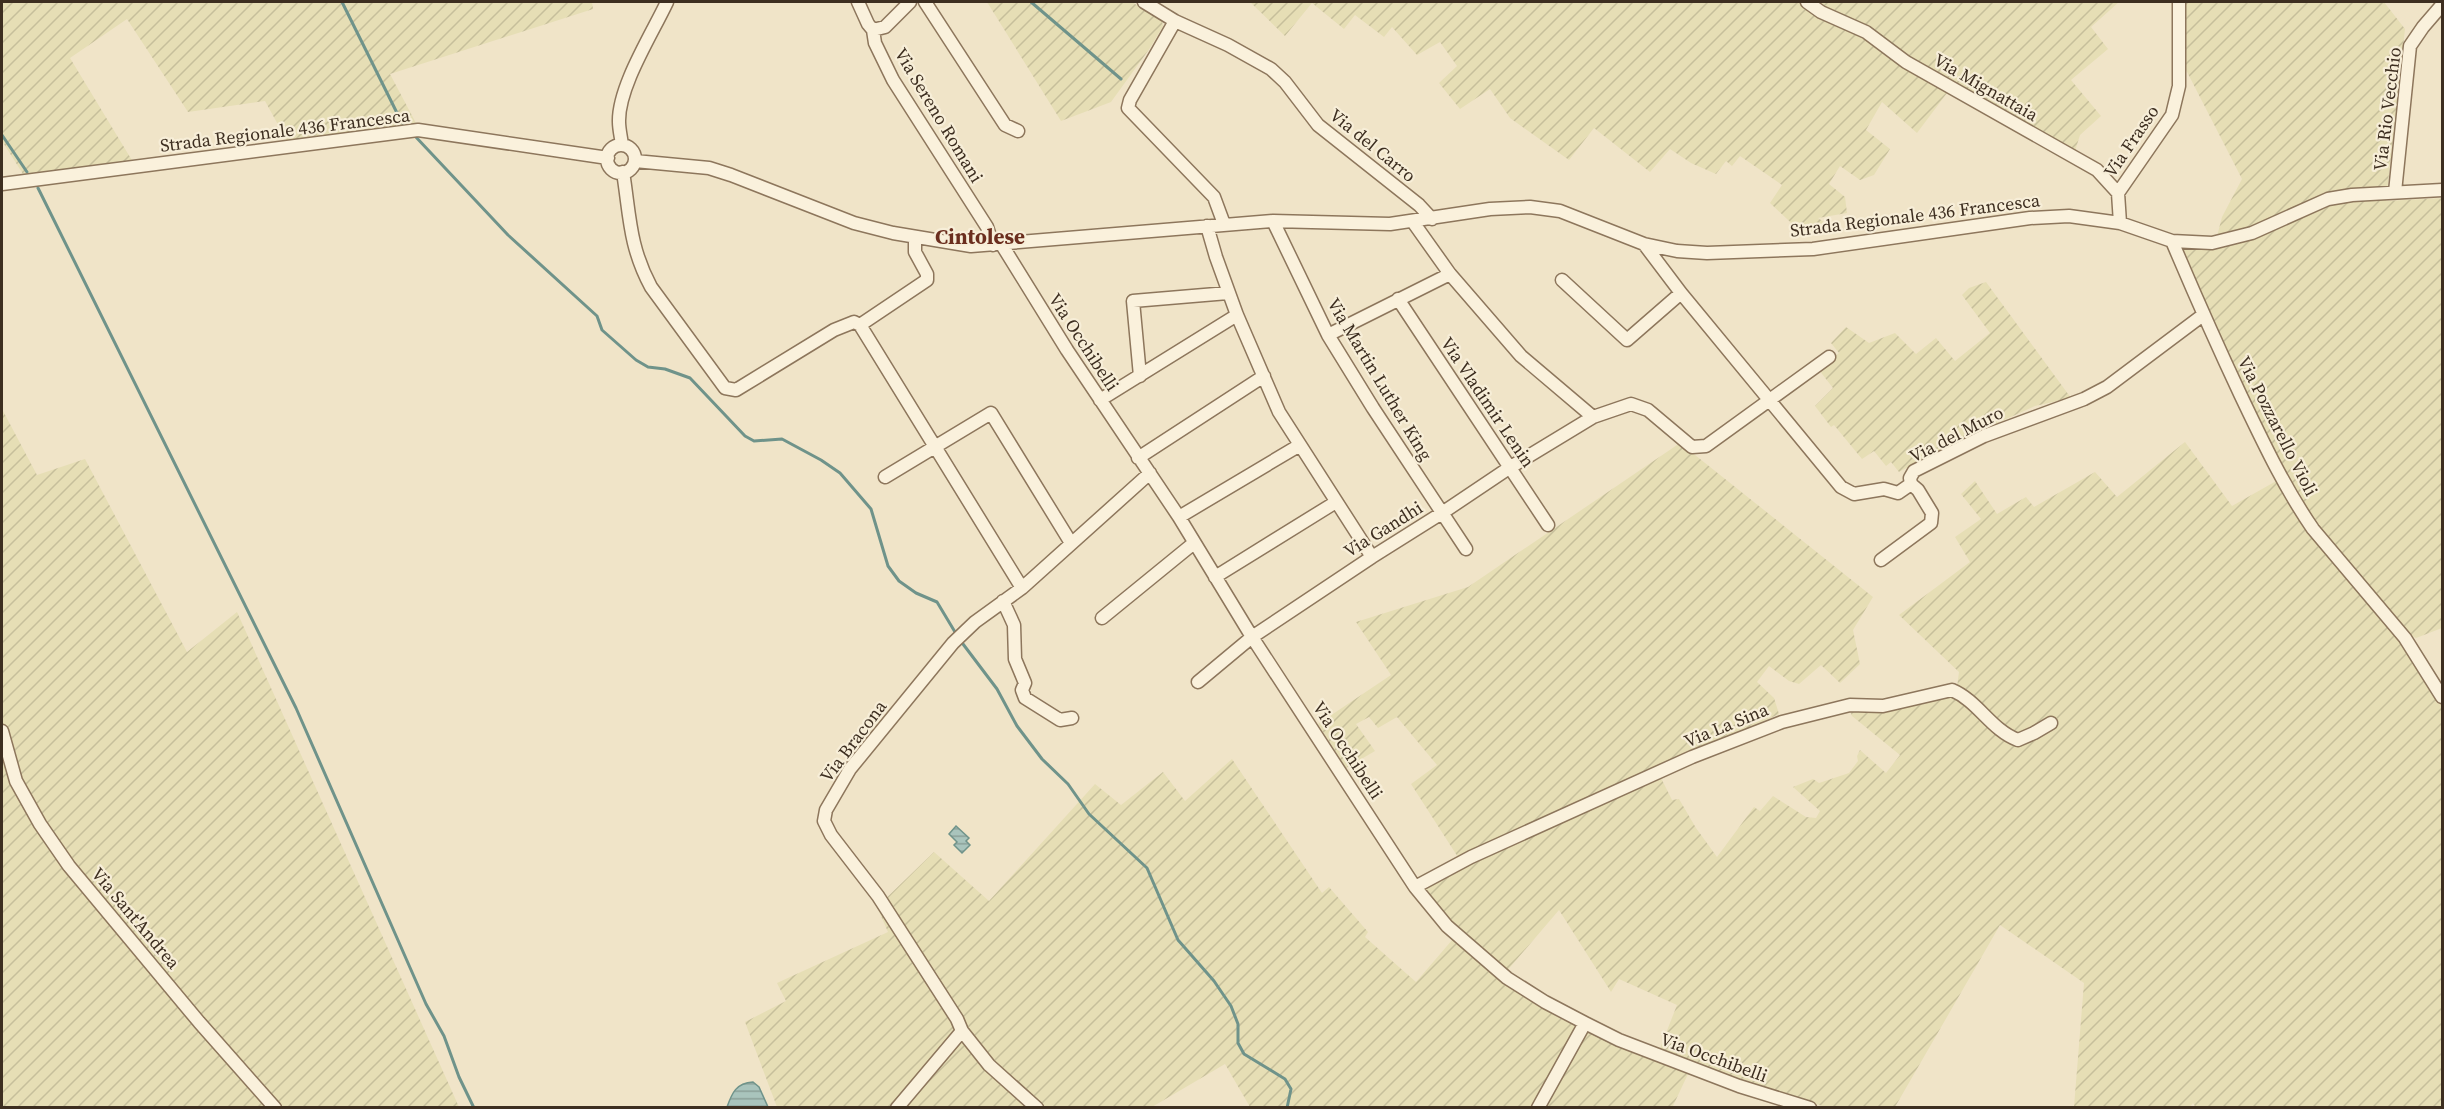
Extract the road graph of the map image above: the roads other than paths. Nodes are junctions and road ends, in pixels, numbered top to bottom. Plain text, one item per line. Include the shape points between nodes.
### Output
1 (667, 2) edge
2 (858, 2) edge
3 (910, 2) edge
4 (925, 2) edge
5 (1144, 2) edge
6 (1807, 2) edge
7 (2179, 2) edge
8 (2442, 5) edge
9 (1175, 21) junction
10 (873, 30) junction
11 (1018, 131) dead end
12 (622, 145) junction
13 (608, 158) junction
14 (635, 161) junction
15 (623, 172) junction
16 (2, 184) edge
17 (2442, 190) edge
18 (2396, 192) junction
19 (2118, 193) junction
20 (1432, 219) junction
21 (1273, 221) junction
22 (1413, 222) junction
23 (2120, 223) junction
24 (1224, 224) junction
25 (1207, 226) junction
26 (915, 237) junction
27 (2172, 241) junction
28 (1644, 244) junction
29 (998, 245) junction
30 (1450, 274) junction
31 (1562, 280) dead end
32 (1228, 293) junction
33 (1681, 293) junction
34 (1398, 299) junction
35 (1237, 315) junction
36 (2203, 315) junction
37 (860, 325) junction
38 (1328, 335) junction
39 (1829, 357) dead end
40 (1140, 376) junction
41 (1264, 376) junction
42 (1100, 400) junction
43 (1769, 400) junction
44 (1593, 417) junction
45 (1300, 445) junction
46 (935, 447) junction
47 (1138, 458) junction
48 (1509, 468) junction
49 (1150, 473) junction
50 (885, 477) dead end
51 (1911, 484) junction
52 (1336, 502) junction
53 (1442, 513) junction
54 (1179, 517) junction
55 (1548, 525) dead end
56 (1071, 543) junction
57 (1194, 543) junction
58 (1466, 549) dead end
59 (1372, 557) junction
60 (1881, 560) dead end
61 (1215, 577) junction
62 (1022, 588) junction
63 (1003, 601) junction
64 (1102, 618) dead end
65 (1252, 637) junction
66 (1198, 682) dead end
67 (2442, 697) edge
68 (1072, 718) dead end
69 (2051, 723) dead end
70 (2, 731) edge
71 (1415, 886) junction
72 (1585, 1023) junction
73 (962, 1031) junction
74 (1772, 1102) edge
75 (275, 1107) edge
76 (897, 1107) edge
77 (1037, 1107) edge
78 (1538, 1107) edge
79 (1810, 1107) edge

1 - 12 street via 622,100
2 - 10 street, Via Sereno Romani
3 - 10 street via 885,27
4 - 11 street via 1005,125
5 - 9 street, Via del Carro
6 - 19 street, Via Mignattaia via 2097,170
7 - 19 street, Via Frasso via 2179,86 2172,115
8 - 18 street, Via Rio Vecchio via 2410,46
9 - 20 street, Via del Carro via 1271,69 1318,125
9 - 24 street via 1128,108 1214,197
10 - 29 street, Via Sereno Romani via 893,80
12 - 13 street via 614,147
12 - 14 street via 633,152
13 - 15 street via 612,169
13 - 16 street, Strada Regionale 436 Francesca via 418,130
14 - 15 street via 631,169
14 - 26 street, Strada Regionale 436 Francesca via 709,168 854,223
15 - 37 street via 631,236 644,273 725,388 736,390 834,330 855,322
17 - 18 street, Strada Regionale 436 Francesca
18 - 27 street, Strada Regionale 436 Francesca via 2328,199 2229,240
19 - 23 street
20 - 22 street, Strada Regionale 436 Francesca
20 - 28 street, Strada Regionale 436 Francesca via 1530,207 1560,211
21 - 22 street, Strada Regionale 436 Francesca
21 - 24 street, Strada Regionale 436 Francesca
21 - 38 street, Via Martin Luther King
22 - 30 street
23 - 27 street, Strada Regionale 436 Francesca
23 - 28 street, Strada Regionale 436 Francesca via 2069,216 2042,217 1814,249 1707,252
24 - 25 street, Strada Regionale 436 Francesca
25 - 29 street, Strada Regionale 436 Francesca
25 - 32 street
26 - 29 street, Strada Regionale 436 Francesca via 971,246
26 - 37 street via 915,252 927,280
27 - 36 street, Via Pozzarello Violi
28 - 33 street, Via del Muro
29 - 42 street, Via Occhibelli
30 - 34 street
30 - 44 street via 1521,356
31 - 33 street via 1627,340
32 - 35 street
32 - 40 street via 1133,301
33 - 43 street, Via del Muro
34 - 38 street
34 - 48 street, Via Vladimir Lenin
35 - 40 street
35 - 41 street
36 - 51 street, Via del Muro via 2107,387 1984,436 1914,471
36 - 67 street, Via Pozzarello Violi via 2274,465 2300,510 2405,638
37 - 46 street
38 - 53 street, Via Martin Luther King
39 - 43 street, Via Gandhi
40 - 42 street
41 - 45 street via 1278,412
41 - 47 street
42 - 47 street, Via Occhibelli
43 - 44 street, Via Gandhi via 1706,446 1692,447 1648,410 1631,404
43 - 51 street, Via del Muro via 1847,492 1884,489 1898,493
44 - 48 street, Via Gandhi
45 - 52 street
45 - 54 street
46 - 50 street
46 - 56 street via 992,413
46 - 62 street
47 - 49 street, Via Occhibelli
48 - 53 street, Via Gandhi
48 - 55 street, Via Vladimir Lenin
49 - 54 street, Via Occhibelli
49 - 56 street, Via Bracona
51 - 60 street via 1932,513 1931,523
52 - 59 street
52 - 61 street
53 - 58 street, Via Martin Luther King
53 - 59 street, Via Gandhi
54 - 57 street, Via Occhibelli
56 - 62 street, Via Bracona
57 - 61 street, Via Occhibelli
57 - 64 street
59 - 65 street, Via Gandhi
61 - 65 street, Via Occhibelli
62 - 63 street, Via Bracona
63 - 68 street via 1014,625 1013,650 1026,682 1022,690 1025,698 1060,720
63 - 73 street, Via Bracona via 953,643 860,756 826,810 825,821 831,835 878,896
65 - 66 street, Via Gandhi
65 - 71 street, Via Occhibelli
69 - 71 street, Via La Sina via 2018,740 2006,735 1963,694 1952,690 1882,706 1850,705 1812,714 1692,757
70 - 75 street, Via Sant'Andrea via 16,781 69,866
71 - 72 street, Via Occhibelli via 1447,926 1507,978
72 - 74 street, Via Occhibelli
72 - 78 street
73 - 76 street
73 - 77 street, Via Bracona via 989,1065
74 - 79 street, Via Occhibelli

